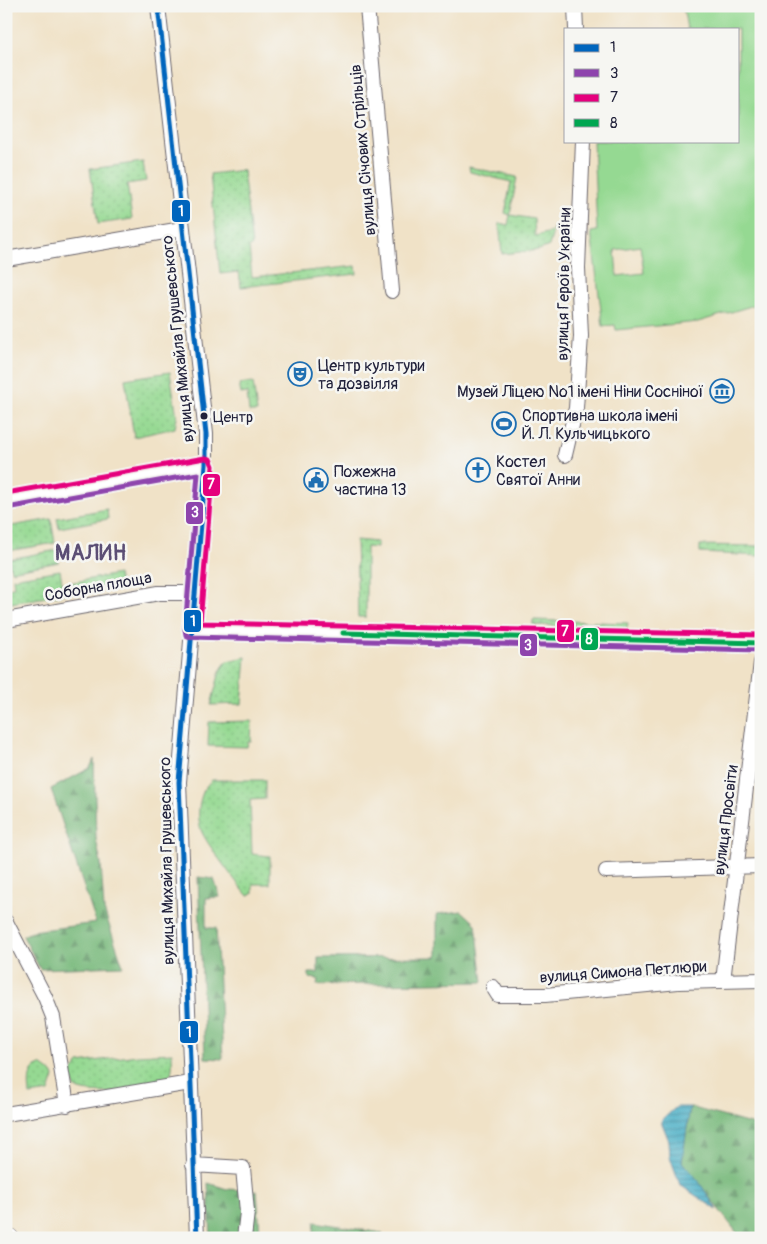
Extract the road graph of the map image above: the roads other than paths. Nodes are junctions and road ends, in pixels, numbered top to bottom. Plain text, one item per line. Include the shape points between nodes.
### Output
1 (158, 6) edge
2 (368, 6) edge
3 (575, 6) edge
4 (576, 28) edge
5 (583, 142) edge
6 (182, 229) junction
7 (6, 259) edge
8 (392, 292) dead end
9 (565, 455) dead end
10 (206, 465) junction
11 (6, 501) edge
12 (196, 593) junction
13 (6, 620) edge
14 (192, 630) junction
15 (761, 643) edge
16 (761, 662) edge
17 (761, 866) edge
18 (738, 867) junction
19 (606, 871) dead end
20 (6, 922) edge
21 (761, 980) edge
22 (723, 981) junction
23 (493, 988) dead end
24 (190, 1083) junction
25 (67, 1105) junction
26 (6, 1114) edge
27 (194, 1165) junction
28 (6, 1235) edge
29 (10, 1238) edge
30 (197, 1238) edge
31 (244, 1238) edge

1 - 6 street, вулиця Михайла Грушевського
2 - 8 street, вулиця Січових Стрільців
3 - 4 street
5 - 9 street, вулиця Героїв України via 578,268 581,336 576,408
6 - 7 street
6 - 10 street, вулиця Михайла Грушевського via 206,434
10 - 11 street
10 - 12 street, вулиця Михайла Грушевського
12 - 13 street, Соборна площа via 159,593
12 - 14 street, вулиця Михайла Грушевського
14 - 15 street
14 - 24 street, вулиця Михайла Грушевського via 179,782
16 - 18 street, вулиця Просвіти
17 - 18 street
18 - 19 street
18 - 22 street, вулиця Просвіти
20 - 25 street via 46,997 53,1017
21 - 22 street, вулиця Симона Петлюри
22 - 23 street, вулиця Симона Петлюри via 510,996 498,995
24 - 25 street
24 - 27 street, вулиця Михайла Грушевського
25 - 26 street
27 - 30 street, вулиця Михайла Грушевського
27 - 31 street via 242,1168 247,1211
28 - 29 main road

